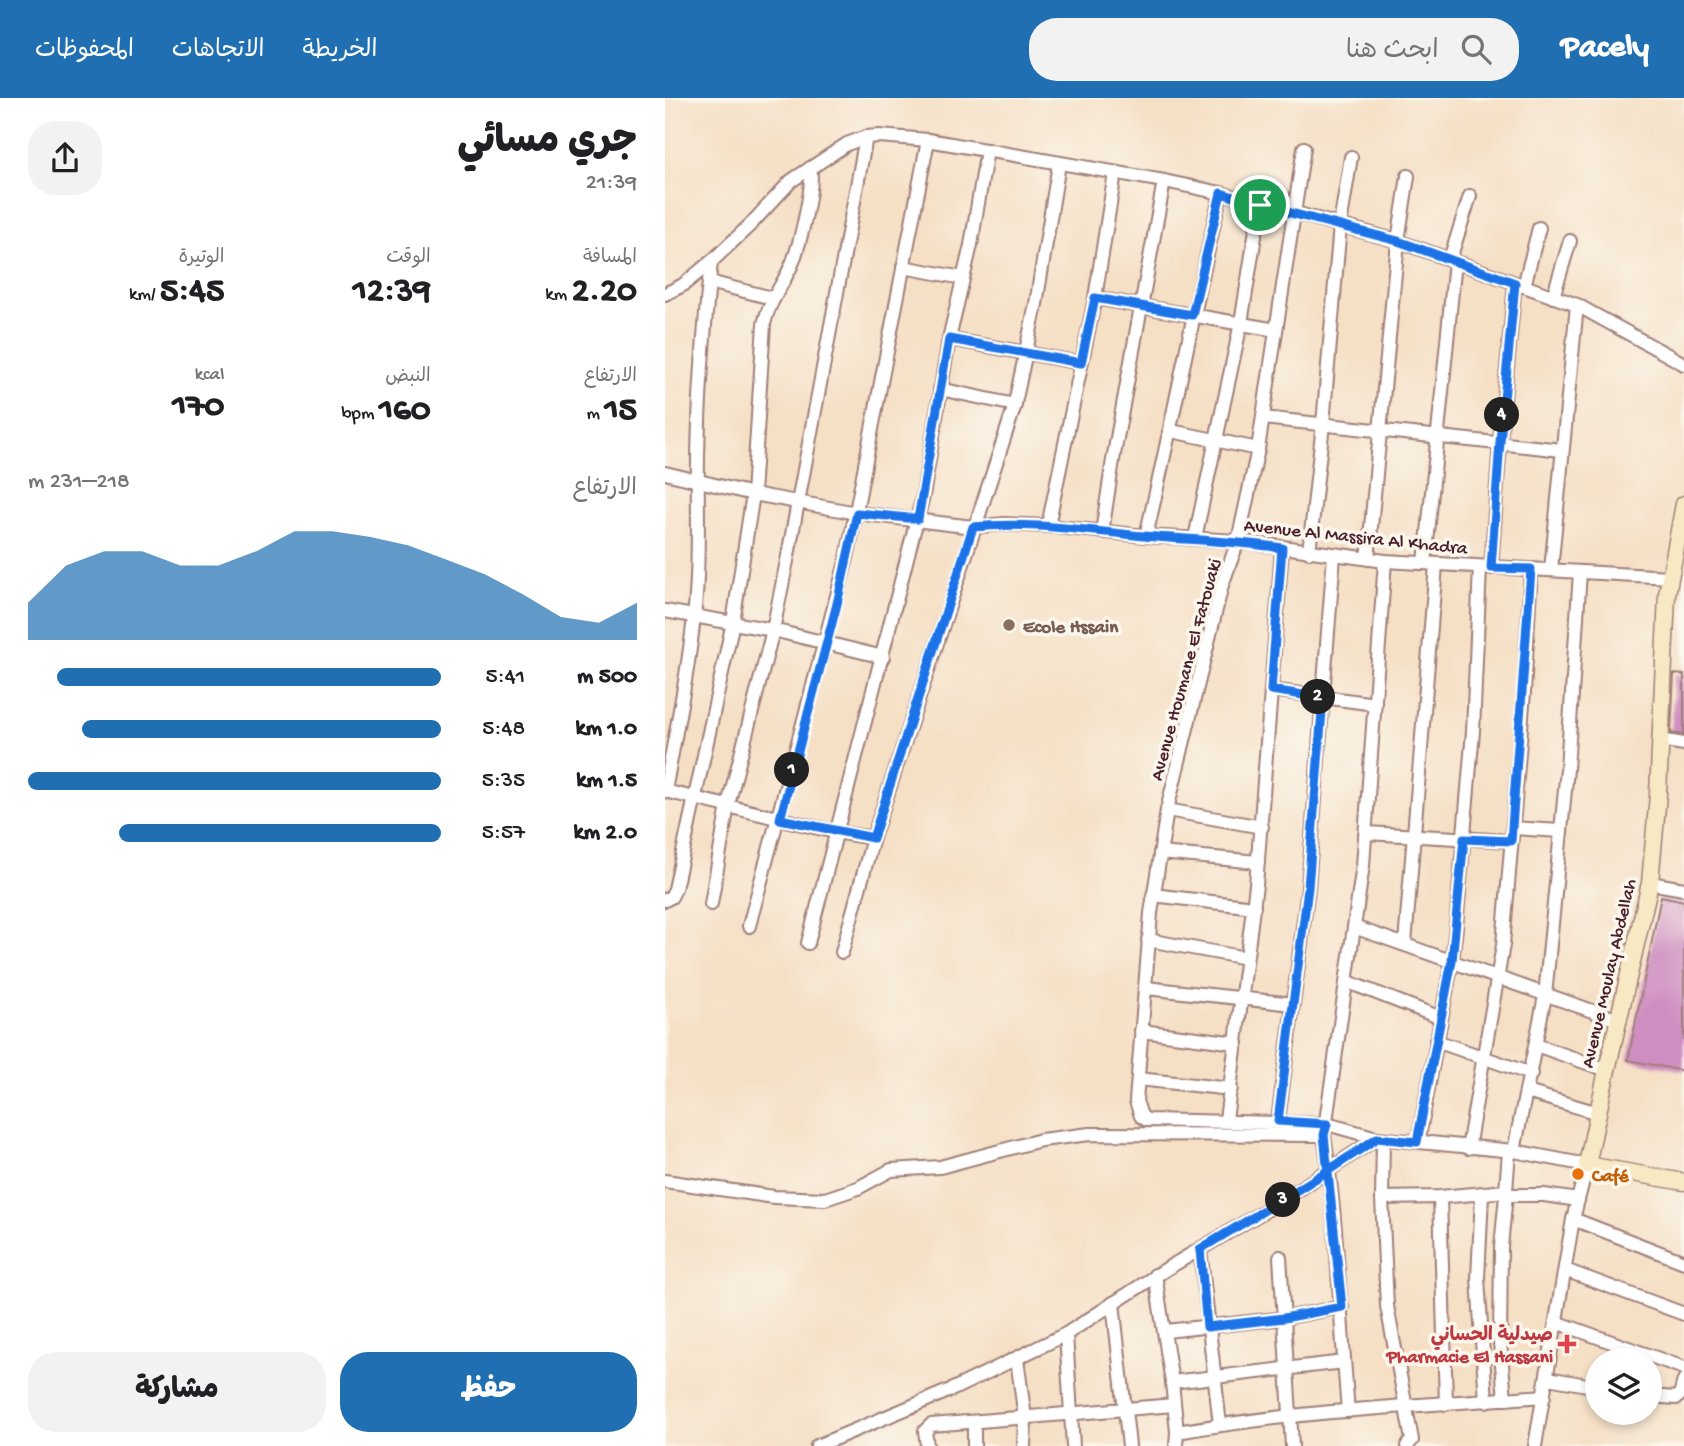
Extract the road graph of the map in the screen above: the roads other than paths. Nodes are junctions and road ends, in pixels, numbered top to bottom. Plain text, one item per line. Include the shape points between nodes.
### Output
1 (866, 137) junction
2 (928, 140) junction
3 (1304, 148) dead end
4 (987, 149) junction
5 (1352, 158) dead end
6 (1059, 163) junction
7 (810, 168) junction
8 (1115, 173) junction
9 (1408, 176) dead end
10 (1164, 181) junction
11 (1221, 193) junction
12 (1470, 196) dead end
13 (1260, 205) junction
14 (1294, 215) junction
15 (1340, 226) junction
16 (1539, 228) dead end
17 (1398, 241) junction
18 (1570, 242) dead end
19 (1452, 260) junction
20 (711, 262) junction
21 (903, 267) junction
22 (963, 278) junction
23 (709, 282) junction
24 (1519, 285) junction
25 (665, 294) edge
26 (1553, 297) junction
27 (772, 298) junction
28 (1095, 298) junction
29 (1577, 305) junction
30 (1143, 307) junction
31 (1192, 315) junction
32 (1241, 323) junction
33 (1276, 330) junction
34 (949, 339) junction
35 (1027, 353) junction
36 (1081, 363) junction
37 (1684, 364) edge
38 (940, 389) junction
39 (1015, 405) junction
40 (1263, 418) junction
41 (1323, 424) junction
42 (1379, 430) junction
43 (1171, 431) junction
44 (1437, 435) junction
45 (1217, 440) junction
46 (1500, 442) junction
47 (1258, 449) junction
48 (1562, 450) junction
49 (665, 473) edge
50 (697, 481) junction
51 (753, 494) junction
52 (799, 502) junction
53 (1684, 504) edge
54 (857, 513) junction
55 (918, 519) junction
56 (1048, 526) junction
57 (973, 527) junction
58 (1102, 531) junction
59 (1146, 536) junction
60 (1195, 538) junction
61 (1238, 541) junction
62 (1282, 548) junction
63 (1309, 552) junction
64 (1334, 555) junction
65 (1679, 556) edge
66 (1368, 559) junction
67 (1385, 561) junction
68 (1430, 564) junction
69 (1486, 567) junction
70 (1531, 569) junction
71 (1551, 570) junction
72 (1580, 572) junction
73 (1670, 576) junction
74 (665, 611) edge
75 (694, 615) junction
76 (733, 622) junction
77 (773, 630) junction
78 (825, 644) junction
79 (883, 657) junction
80 (1271, 690) junction
81 (1323, 698) junction
82 (1375, 704) junction
83 (1660, 740) junction
84 (1684, 744) edge
85 (665, 791) edge
86 (694, 798) junction
87 (728, 805) junction
88 (1167, 810) junction
89 (780, 819) junction
90 (1262, 827) junction
91 (1561, 831) junction
92 (835, 832) junction
93 (1366, 833) junction
94 (1512, 835) junction
95 (1415, 836) junction
96 (873, 838) junction
97 (1464, 839) junction
98 (1160, 853) junction
99 (1258, 862) junction
100 (1650, 883) junction
101 (1684, 889) edge
102 (1153, 895) junction
103 (665, 901) edge
104 (711, 904) dead end
105 (1254, 907) junction
106 (749, 926) dead end
107 (1354, 928) junction
108 (1148, 940) junction
109 (809, 943) dead end
110 (1405, 944) junction
111 (842, 952) dead end
112 (1246, 958) junction
113 (1452, 961) junction
114 (1498, 979) junction
115 (1348, 982) junction
116 (1146, 988) junction
117 (1545, 996) junction
118 (1242, 999) junction
119 (1293, 1004) junction
120 (1441, 1018) junction
121 (1618, 1020) junction
122 (1141, 1031) junction
123 (1436, 1041) junction
124 (1237, 1043) junction
125 (1536, 1045) junction
126 (1483, 1058) junction
127 (1607, 1070) junction
128 (1531, 1074) junction
129 (1138, 1079) junction
130 (1231, 1088) junction
131 (1527, 1093) junction
132 (1598, 1113) junction
133 (1226, 1120) junction
134 (1278, 1121) junction
135 (1326, 1130) junction
136 (1380, 1138) junction
137 (1417, 1142) junction
138 (1468, 1148) junction
139 (1512, 1151) junction
140 (1587, 1165) junction
141 (1330, 1170) junction
142 (665, 1181) edge
143 (1684, 1182) edge
144 (1506, 1193) junction
145 (1482, 1195) junction
146 (1440, 1197) junction
147 (1382, 1198) junction
148 (1577, 1200) junction
149 (1573, 1219) junction
150 (1200, 1249) junction
151 (1280, 1257) dead end
152 (1684, 1262) edge
153 (1565, 1270) junction
154 (1155, 1275) junction
155 (1113, 1303) junction
156 (1342, 1307) junction
157 (1684, 1314) edge
158 (1284, 1318) junction
159 (1556, 1322) junction
160 (1207, 1327) junction
161 (1166, 1331) junction
162 (1066, 1334) junction
163 (1017, 1359) junction
164 (1344, 1362) junction
165 (1286, 1368) junction
166 (1684, 1368) edge
167 (1548, 1378) junction
168 (1213, 1379) junction
169 (1684, 1380) edge
170 (1172, 1381) junction
171 (1585, 1385) edge
172 (1544, 1396) junction
173 (1662, 1398) edge
174 (1505, 1399) junction
175 (1486, 1401) junction
176 (1446, 1404) junction
177 (1174, 1405) junction
178 (1407, 1407) junction
179 (1126, 1409) junction
180 (1348, 1411) junction
181 (1072, 1414) junction
182 (1025, 1418) junction
183 (1291, 1418) junction
184 (974, 1423) junction
185 (1220, 1425) junction
186 (1176, 1439) edge
187 (824, 1445) edge
188 (927, 1446) edge
189 (974, 1446) edge
190 (1024, 1446) edge
191 (1073, 1446) edge
192 (1129, 1446) edge
193 (1292, 1446) edge
194 (1407, 1446) edge
195 (1535, 1446) edge

1 - 2 street
1 - 7 street
1 - 52 street
2 - 4 street
2 - 21 street
3 - 14 street, Avenue Houmane El Fatouaki
4 - 6 street
4 - 22 street
5 - 15 street
6 - 8 street
6 - 35 street
7 - 20 street via 791,181
7 - 27 street via 811,184 795,254
8 - 10 street
8 - 28 street
9 - 17 street
10 - 11 street
10 - 30 street
11 - 13 street
11 - 31 street
12 - 19 street
13 - 14 street
13 - 32 street
14 - 15 street
14 - 33 street, Avenue Houmane El Fatouaki
15 - 17 street
15 - 41 street
16 - 24 street
17 - 19 street
17 - 42 street
18 - 26 street
19 - 24 street
19 - 44 street
20 - 23 street
20 - 25 street
21 - 22 street
21 - 54 street
22 - 34 street
23 - 27 street
23 - 50 street
24 - 26 street
24 - 46 street
26 - 29 street
27 - 51 street via 764,324
28 - 30 street
28 - 36 street
29 - 37 street
29 - 48 street
30 - 31 street
30 - 58 street
31 - 32 street
31 - 43 street
32 - 33 street
32 - 45 street
33 - 40 street, Avenue Houmane El Fatouaki
34 - 35 street
34 - 38 street
35 - 36 street
35 - 39 street
36 - 56 street
38 - 39 street
38 - 55 street
39 - 57 street
40 - 41 street
40 - 47 street, Avenue Houmane El Fatouaki
41 - 42 street
41 - 63 street
42 - 44 street
42 - 66 street
43 - 45 street
43 - 59 street
44 - 46 street
44 - 68 street
45 - 47 street
45 - 60 street
46 - 48 street
46 - 69 street
47 - 61 street, Avenue Houmane El Fatouaki
48 - 71 street
49 - 50 street, Avenue Al Massira Al Khadra
50 - 51 street, Avenue Al Massira Al Khadra
50 - 75 street
51 - 52 street, Avenue Al Massira Al Khadra
51 - 76 street
52 - 54 street, Avenue Al Massira Al Khadra
52 - 77 street
53 - 65 street, Avenue Moulay Abdellah
54 - 55 street, Avenue Al Massira Al Khadra
54 - 78 street
55 - 57 street, Avenue Al Massira Al Khadra
55 - 79 street
56 - 57 street, Avenue Al Massira Al Khadra
56 - 58 street, Avenue Al Massira Al Khadra
57 - 96 street
58 - 59 street, Avenue Al Massira Al Khadra
59 - 60 street, Avenue Al Massira Al Khadra
60 - 61 street, Avenue Al Massira Al Khadra
61 - 62 street, Avenue Al Massira Al Khadra
61 - 88 street, Avenue Houmane El Fatouaki via 1222,585
62 - 63 street, Avenue Al Massira Al Khadra
62 - 80 street
63 - 64 street, Avenue Al Massira Al Khadra
64 - 66 street, Avenue Al Massira Al Khadra
64 - 81 street
65 - 73 street, Avenue Moulay Abdellah
66 - 67 street, Avenue Al Massira Al Khadra
67 - 68 street, Avenue Al Massira Al Khadra
67 - 82 street
68 - 69 street, Avenue Al Massira Al Khadra
68 - 95 street
69 - 70 street, Avenue Al Massira Al Khadra
69 - 97 street
70 - 71 street, Avenue Al Massira Al Khadra
70 - 94 street
71 - 72 street, Avenue Al Massira Al Khadra
72 - 73 street, Avenue Al Massira Al Khadra
72 - 91 street
73 - 83 street, Avenue Moulay Abdellah
74 - 75 street
75 - 76 street
75 - 85 street
76 - 77 street
76 - 86 street
77 - 78 street
77 - 87 street
78 - 79 street
78 - 89 street
79 - 92 street
80 - 81 street
80 - 90 street
81 - 82 street
81 - 119 street
82 - 93 street
83 - 84 street
83 - 100 street, Avenue Moulay Abdellah
85 - 86 street
86 - 87 street
86 - 103 street via 675,889
87 - 89 street
87 - 104 street
88 - 90 street
88 - 98 street, Avenue Houmane El Fatouaki
89 - 92 street
89 - 106 street
90 - 99 street
91 - 94 street
91 - 117 street
92 - 96 street
92 - 109 street
93 - 95 street
93 - 107 street
94 - 97 street
94 - 114 street
95 - 97 street
95 - 110 street
96 - 111 street
97 - 113 street
98 - 99 street
98 - 102 street, Avenue Houmane El Fatouaki
99 - 105 street
100 - 101 street
100 - 121 street, Avenue Moulay Abdellah
102 - 105 street
102 - 108 street, Avenue Houmane El Fatouaki
105 - 112 street
107 - 110 street
107 - 115 street
108 - 112 street
108 - 116 street, Avenue Houmane El Fatouaki
110 - 113 street
112 - 118 street
113 - 114 street
113 - 120 street
114 - 117 street
114 - 126 street
115 - 120 street
115 - 135 street
116 - 118 street
116 - 122 street, Avenue Houmane El Fatouaki
117 - 121 street
117 - 125 street
118 - 119 street
118 - 124 street
119 - 134 street
120 - 123 street
121 - 127 street, Avenue Moulay Abdellah
122 - 124 street
122 - 129 street, Avenue Houmane El Fatouaki
123 - 126 street
123 - 137 street
124 - 130 street
125 - 127 street
125 - 128 street
126 - 128 street
126 - 138 street
127 - 132 street, Avenue Moulay Abdellah
128 - 131 street
129 - 130 street
129 - 133 street, Avenue Houmane El Fatouaki via 1136,1101 1144,1119
130 - 133 street
131 - 132 street
131 - 139 street
132 - 140 street, Avenue Moulay Abdellah
133 - 134 street
134 - 135 street
135 - 136 street
135 - 141 street
135 - 142 street via 1090,1134 1041,1140 940,1167 891,1170 825,1199 774,1197
136 - 137 street
136 - 141 street
136 - 147 street
137 - 138 street
138 - 139 street
139 - 140 street
139 - 144 street
140 - 143 street
140 - 148 street, Avenue Moulay Abdellah
141 - 150 street
141 - 156 street
144 - 145 street
144 - 148 street
144 - 174 street via 1500,1342
145 - 146 street
145 - 175 street via 1478,1279
146 - 147 street
146 - 176 street
147 - 178 street via 1387,1306
148 - 149 street, Avenue Moulay Abdellah
149 - 152 street
149 - 153 street, Avenue Moulay Abdellah
150 - 154 street
150 - 160 street
151 - 158 street
153 - 157 street
153 - 159 street, Avenue Moulay Abdellah
154 - 155 street
154 - 161 street
155 - 162 street
155 - 179 street
156 - 158 street
156 - 164 street
158 - 160 street
158 - 165 street
159 - 166 street
159 - 167 street, Avenue Moulay Abdellah
160 - 161 street
160 - 168 street
161 - 170 street
162 - 163 street
162 - 181 street
163 - 182 street
163 - 187 street
164 - 165 street
164 - 180 street
165 - 168 street
165 - 183 street
167 - 171 street
167 - 172 street, Avenue Moulay Abdellah
168 - 170 street
168 - 185 street
169 - 173 street via 1678,1397
170 - 177 street
172 - 174 street
172 - 195 street, Avenue Moulay Abdellah
174 - 175 street
175 - 176 street
176 - 178 street
177 - 179 street
177 - 186 street
178 - 180 street
178 - 194 street via 1412,1440
179 - 181 street
179 - 192 street
180 - 183 street
181 - 182 street
181 - 191 street
182 - 184 street
182 - 190 street
183 - 185 street
183 - 193 street
184 - 188 street via 928,1426
184 - 189 street
185 - 186 street

